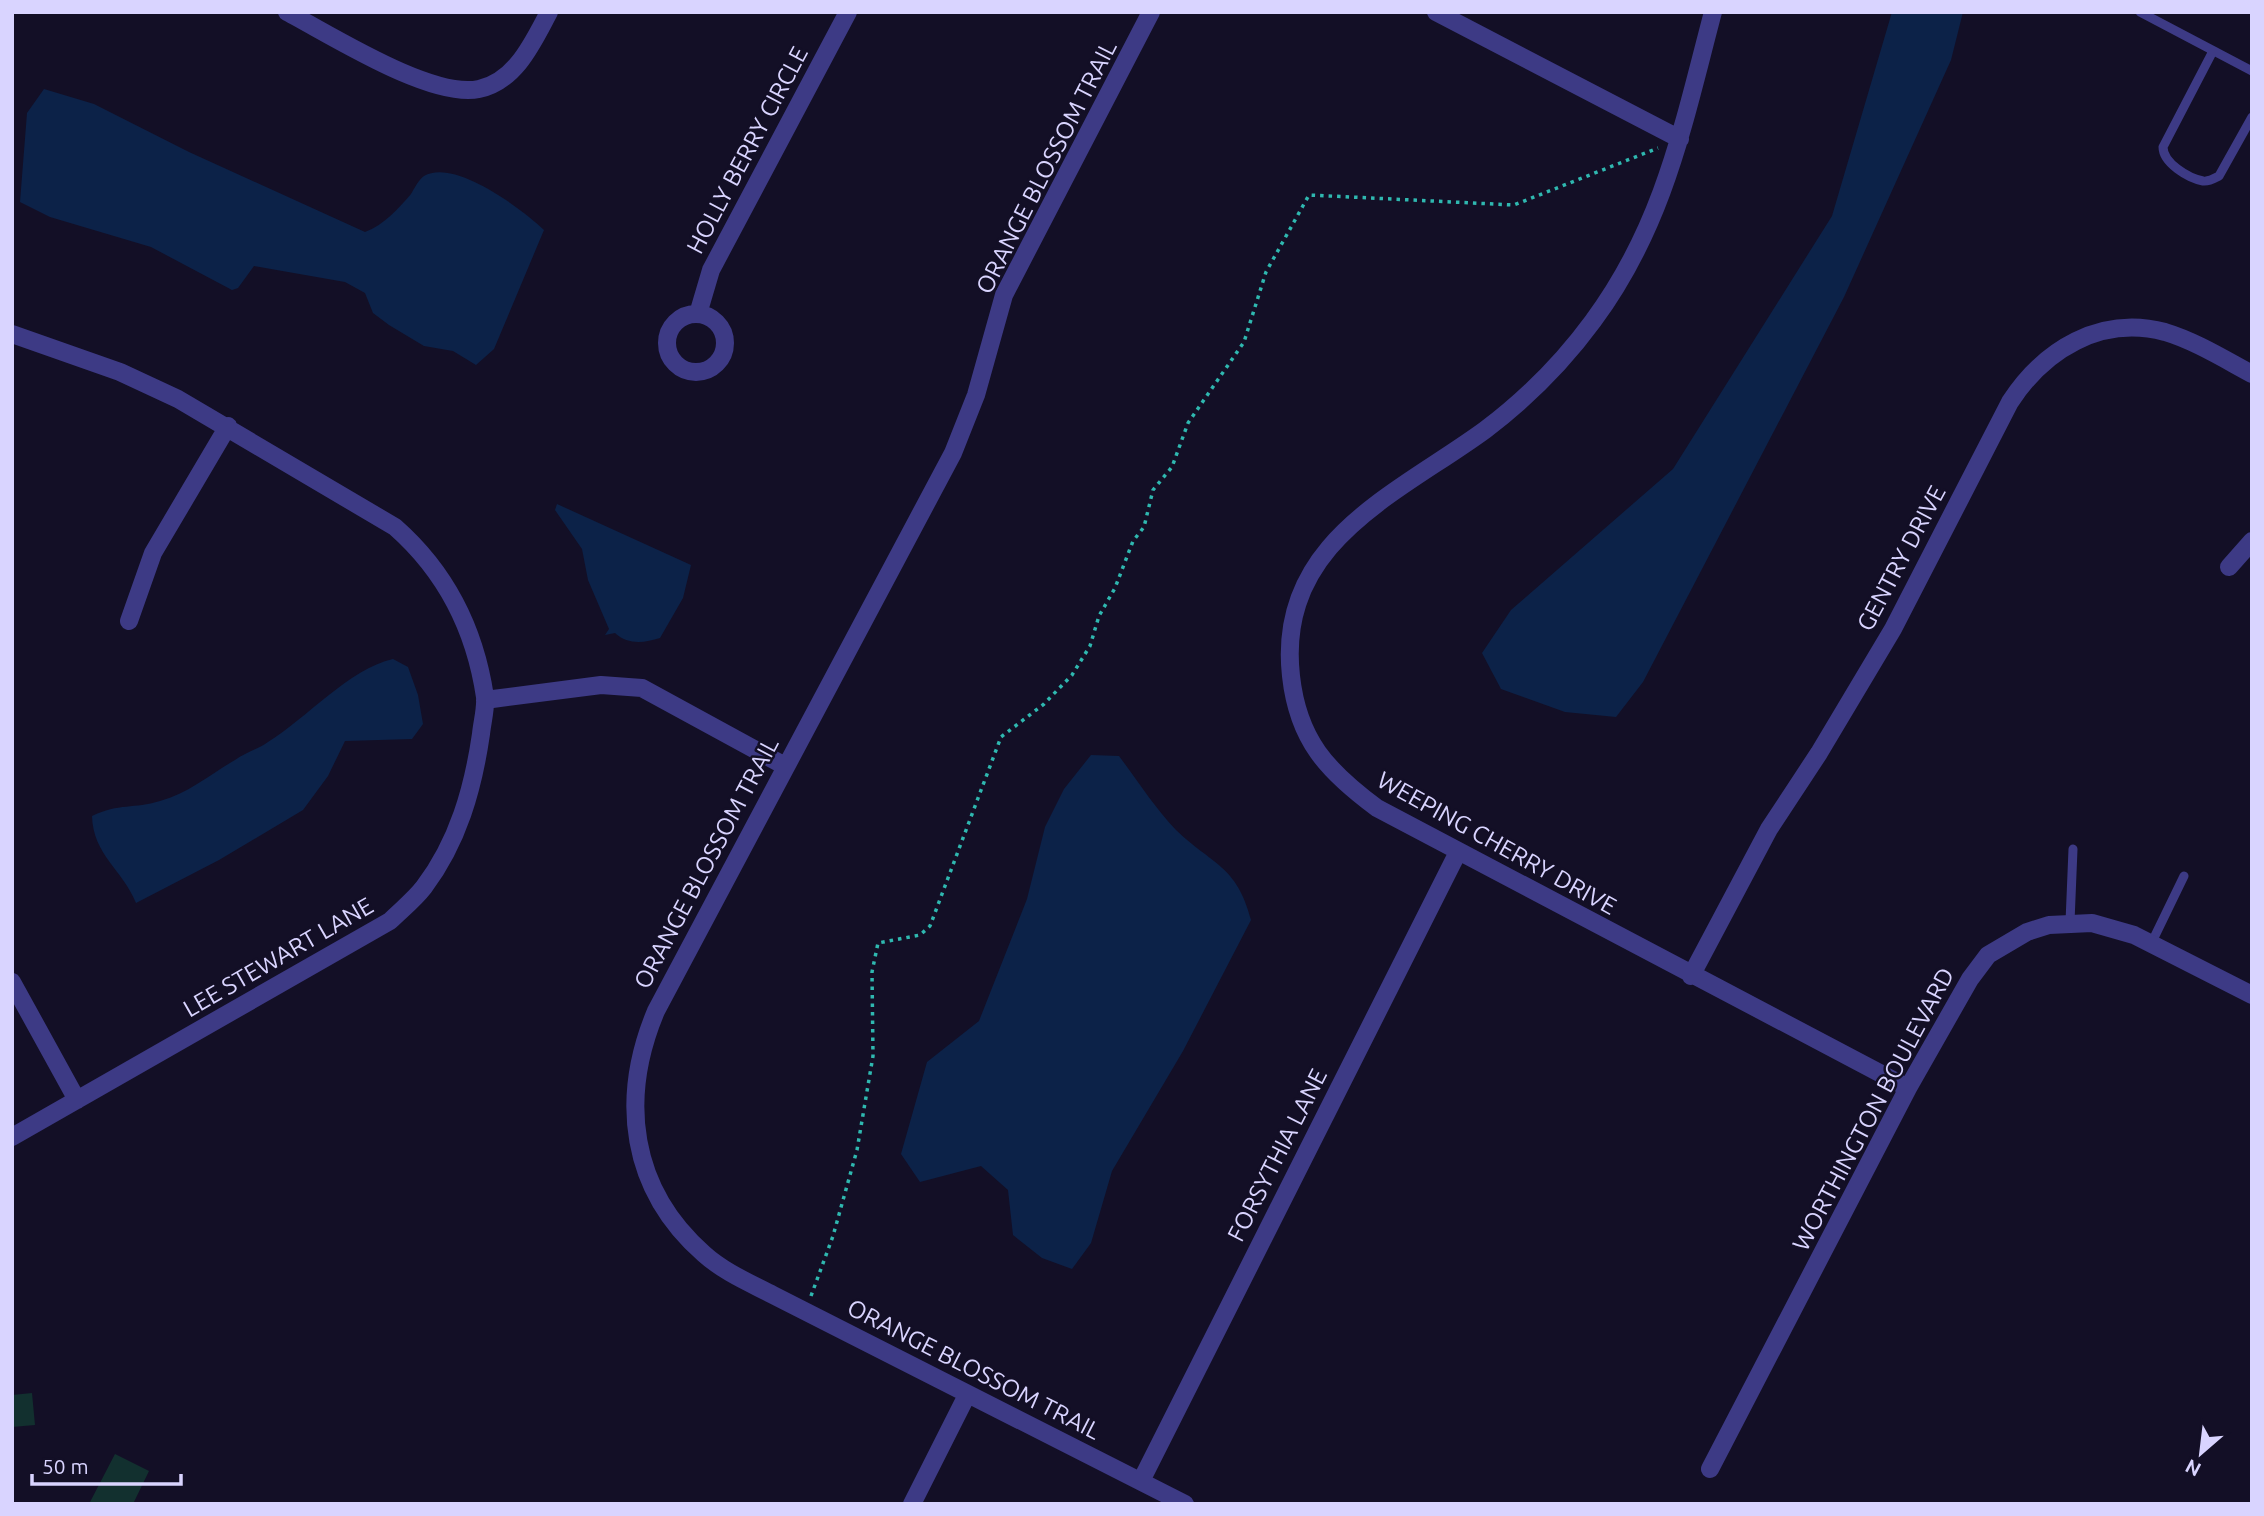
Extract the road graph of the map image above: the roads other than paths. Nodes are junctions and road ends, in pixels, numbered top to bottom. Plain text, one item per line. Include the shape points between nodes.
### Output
1 (287, 12) edge
2 (548, 12) edge
3 (848, 12) edge
4 (1151, 12) edge
5 (1436, 12) edge
6 (1713, 12) edge
7 (2140, 12) edge
8 (2213, 51) junction
9 (2252, 71) edge
10 (2252, 117) edge
11 (1680, 139) junction
12 (698, 314) dead end
13 (12, 334) edge
14 (2252, 374) edge
15 (228, 426) junction
16 (2252, 541) edge
17 (2229, 567) dead end
18 (129, 621) dead end
19 (485, 700) junction
20 (785, 766) junction
21 (2073, 849) dead end
22 (1458, 852) junction
23 (2184, 876) dead end
24 (2070, 922) junction
25 (2151, 944) junction
26 (1691, 975) junction
27 (12, 982) edge
28 (2252, 995) edge
29 (1908, 1088) junction
30 (77, 1100) junction
31 (12, 1137) edge
32 (967, 1395) junction
33 (1710, 1469) dead end
34 (1141, 1482) junction
35 (912, 1504) edge
36 (1185, 1504) edge

1 - 2 street via 399,71 431,83 478,89 512,70 528,52
3 - 12 street, HOLLY BERRY CIRCLE via 711,270
4 - 20 street, ORANGE BLOSSOM TRAIL via 1004,295 976,395 953,453
5 - 11 street
6 - 11 street, WEEPING CHERRY DRIVE
7 - 8 lane
8 - 9 lane
8 - 10 lane via 2163,155 2169,163 2204,181 2211,180 2219,176
11 - 22 street, WEEPING CHERRY DRIVE via 1643,239 1594,320 1562,360 1488,427 1361,514 1320,557 1292,626 1293,695 1313,747 1328,767 1377,808
13 - 15 street, LEE STEWART LANE via 120,372
14 - 26 street, GENTRY DRIVE via 2184,339 2138,329 2071,342 2034,370 2010,402 1893,629 1769,829
15 - 18 street via 153,554
15 - 19 street, LEE STEWART LANE via 395,527 422,551 454,596 470,634
16 - 17 street
19 - 20 street via 601,685 642,688
19 - 30 street, LEE STEWART LANE via 477,765 465,811 446,855 422,889 390,921
20 - 32 street, ORANGE BLOSSOM TRAIL via 656,1011 634,1087 639,1146 654,1187 676,1224 723,1268
21 - 24 lane
22 - 26 street, WEEPING CHERRY DRIVE
22 - 34 street, FORSYTHIA LANE
23 - 25 lane
24 - 25 street, WORTHINGTON BOULEVARD via 2112,926
24 - 29 street, WORTHINGTON BOULEVARD via 2027,932 1988,955
25 - 28 street, WORTHINGTON BOULEVARD
26 - 29 street, WEEPING CHERRY DRIVE
27 - 30 street
29 - 33 street, WORTHINGTON BOULEVARD
30 - 31 street, LEE STEWART LANE
32 - 34 street, ORANGE BLOSSOM TRAIL
32 - 35 street
34 - 36 street, ORANGE BLOSSOM TRAIL

